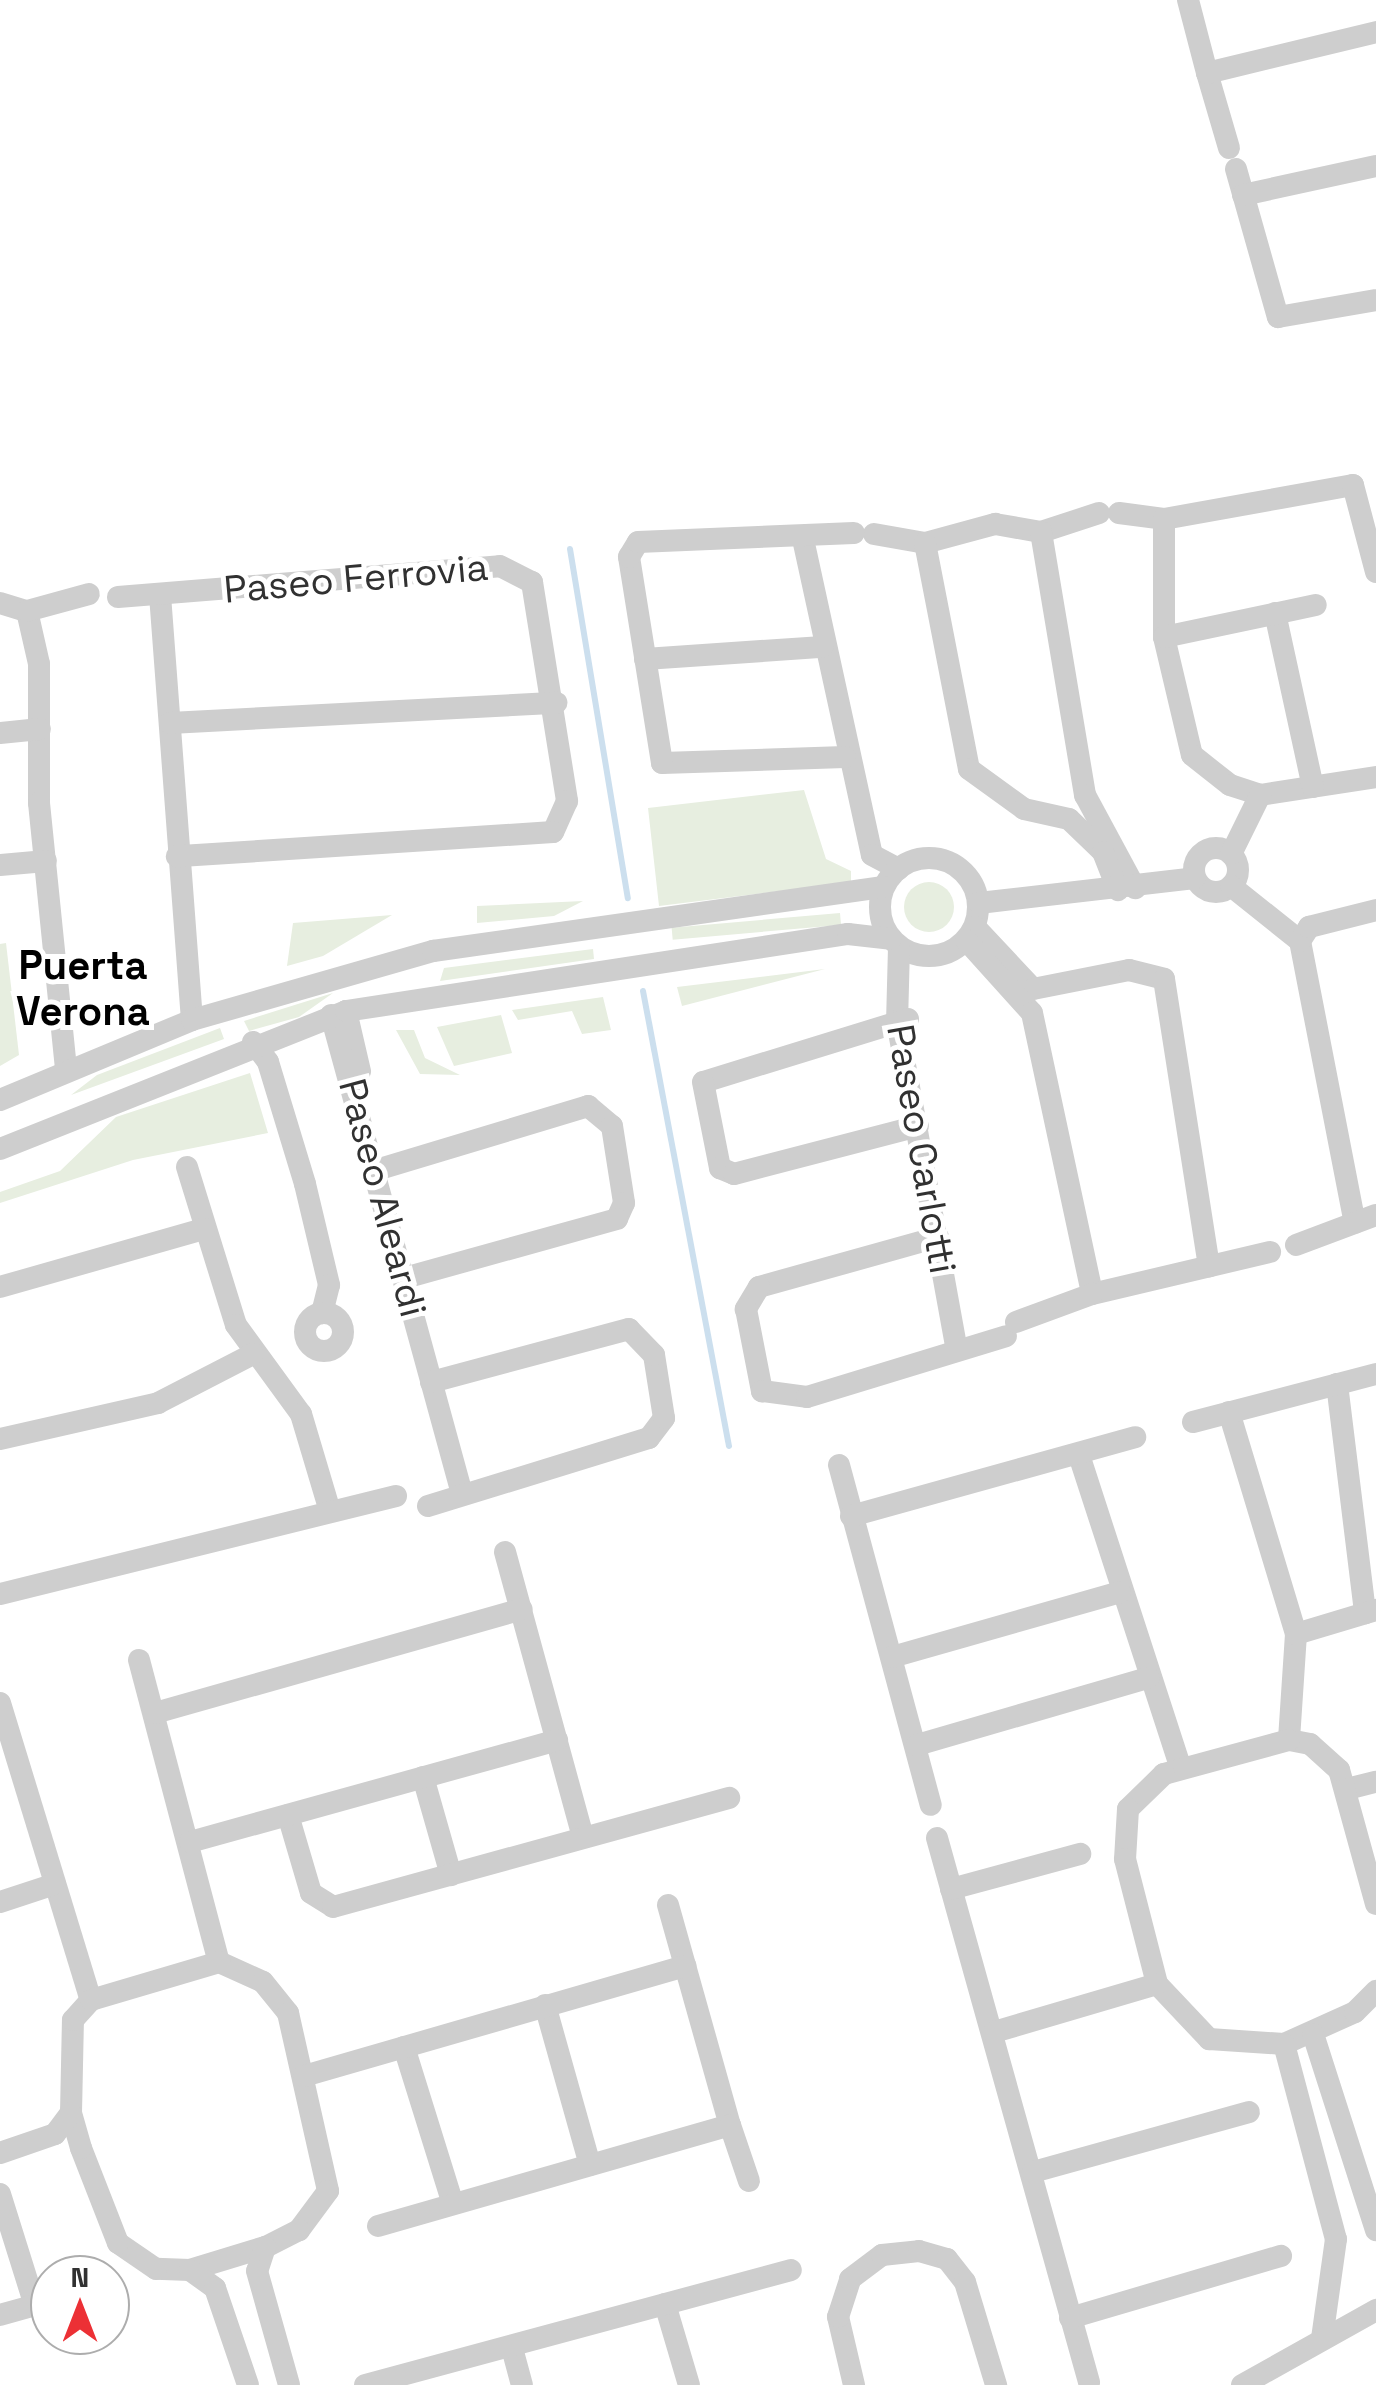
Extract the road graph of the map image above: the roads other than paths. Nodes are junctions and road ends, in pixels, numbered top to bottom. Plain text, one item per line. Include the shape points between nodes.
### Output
1 (1188, 0) edge
2 (1376, 32) edge
3 (1207, 73) junction
4 (1376, 166) edge
5 (1243, 195) junction
6 (1376, 300) edge
7 (1376, 478) edge
8 (1353, 484) junction
9 (1164, 520) junction
10 (1041, 532) junction
11 (803, 539) junction
12 (925, 543) junction
13 (1376, 572) edge
14 (89, 594) dead end
15 (160, 595) junction
16 (118, 597) dead end
17 (0, 603) edge
18 (1316, 605) dead end
19 (26, 612) junction
20 (1276, 613) junction
21 (1164, 637) junction
22 (823, 647) junction
23 (645, 658) junction
24 (556, 703) junction
25 (170, 723) junction
26 (40, 730) junction
27 (0, 733) edge
28 (845, 757) junction
29 (1376, 777) edge
30 (1313, 787) junction
31 (1252, 792) junction
32 (1085, 794) junction
33 (1069, 819) junction
34 (1224, 851) junction
35 (177, 856) junction
36 (46, 861) junction
37 (0, 864) edge
38 (891, 878) junction
39 (1195, 878) junction
40 (1230, 886) junction
41 (1127, 889) junction
42 (1376, 910) edge
43 (973, 923) junction
44 (1300, 941) junction
45 (900, 948) junction
46 (433, 951) junction
47 (439, 990) junction
48 (1029, 994) junction
49 (339, 1013) junction
50 (192, 1020) junction
51 (903, 1020) junction
52 (253, 1042) junction
53 (66, 1070) junction
54 (0, 1100) edge
55 (918, 1126) junction
56 (0, 1148) edge
57 (187, 1167) dead end
58 (380, 1170) junction
59 (1365, 1219) edge
60 (204, 1230) junction
61 (938, 1238) junction
62 (1296, 1246) dead end
63 (1270, 1252) dead end
64 (1209, 1267) junction
65 (410, 1276) junction
66 (0, 1287) edge
67 (1092, 1294) junction
68 (322, 1313) dead end
69 (957, 1350) junction
70 (253, 1354) junction
71 (1376, 1374) edge
72 (437, 1380) junction
73 (1336, 1384) junction
74 (1229, 1412) junction
75 (1193, 1422) dead end
76 (1135, 1437) dead end
77 (0, 1439) edge
78 (1079, 1455) junction
79 (839, 1465) dead end
80 (470, 1491) junction
81 (396, 1496) dead end
82 (428, 1506) dead end
83 (329, 1508) junction
84 (851, 1516) junction
85 (505, 1552) dead end
86 (1120, 1592) junction
87 (0, 1594) edge
88 (522, 1609) junction
89 (1371, 1611) edge
90 (1296, 1634) junction
91 (892, 1658) junction
92 (140, 1660) dead end
93 (1148, 1678) junction
94 (0, 1703) edge
95 (154, 1714) junction
96 (557, 1740) junction
97 (1290, 1740) junction
98 (917, 1745) junction
99 (9, 1760) edge
100 (1181, 1768) junction
101 (423, 1777) junction
102 (1376, 1782) edge
103 (1347, 1789) junction
104 (729, 1798) dead end
105 (931, 1804) dead end
106 (288, 1815) junction
107 (584, 1838) junction
108 (938, 1838) dead end
109 (190, 1842) junction
110 (1080, 1854) dead end
111 (452, 1875) junction
112 (52, 1885) junction
113 (952, 1889) junction
114 (0, 1902) edge
115 (1376, 1904) edge
116 (668, 1905) dead end
117 (219, 1962) junction
118 (685, 1966) junction
119 (1157, 1984) junction
120 (1376, 1991) edge
121 (91, 2000) junction
122 (546, 2006) junction
123 (994, 2032) junction
124 (1313, 2034) junction
125 (1284, 2044) junction
126 (404, 2046) junction
127 (304, 2076) junction
128 (1249, 2112) dead end
129 (71, 2113) junction
130 (730, 2125) junction
131 (81, 2148) junction
132 (0, 2152) edge
133 (0, 2162) edge
134 (590, 2165) junction
135 (1033, 2172) junction
136 (749, 2181) dead end
137 (0, 2194) edge
138 (454, 2204) junction
139 (378, 2226) dead end
140 (1376, 2230) edge
141 (265, 2247) junction
142 (1281, 2256) dead end
143 (30, 2268) edge
144 (190, 2270) junction
145 (791, 2270) dead end
146 (30, 2302) edge
147 (665, 2304) junction
148 (1376, 2310) edge
149 (0, 2315) edge
150 (1070, 2318) junction
151 (1322, 2339) junction
152 (512, 2348) junction
153 (1089, 2382) dead end
154 (248, 2385) edge
155 (290, 2385) edge
156 (365, 2385) edge
157 (522, 2385) edge
158 (689, 2385) edge
159 (854, 2385) edge
160 (996, 2385) edge
161 (1242, 2385) edge

1 - 3 street
2 - 3 street
3 - 5 street
4 - 5 street
5 - 6 street via 1278,318
7 - 8 street
8 - 9 street
8 - 13 street
9 - 10 street via 1109,513
9 - 21 street
10 - 12 street via 994,524
10 - 32 street
11 - 12 street via 864,533
11 - 22 street
11 - 23 street via 633,545
12 - 33 street via 969,769 1024,809
14 - 19 street
15 - 16 street
15 - 24 street, Paseo Ferrovia via 523,570
15 - 25 street
17 - 19 street
18 - 20 street
19 - 26 street
20 - 21 street
20 - 30 street
21 - 31 street via 1192,754
22 - 23 street
22 - 28 street
23 - 28 street via 654,752 666,765
24 - 25 street
24 - 35 street, Paseo Ferrovia via 567,801 553,832
25 - 35 street
26 - 27 street
26 - 36 street
28 - 38 street via 872,855
29 - 30 street
30 - 31 street
31 - 34 street
32 - 33 street
32 - 41 street
33 - 41 street via 1103,852
34 - 39 street via 1198,857
34 - 40 street
35 - 50 street
36 - 37 street
36 - 53 street
38 - 43 street via 917,859 958,867
38 - 45 street
38 - 46 street via 648,925
39 - 40 street via 1211,891
39 - 41 street
40 - 44 street
41 - 43 street
42 - 44 street via 1308,927
43 - 45 street via 946,954
43 - 48 street
44 - 59 street
45 - 47 street via 848,934
45 - 51 street, Paseo Carlotti
46 - 47 street
46 - 50 street
47 - 49 street
48 - 64 street via 1129,970 1164,979
48 - 67 street
49 - 52 street
49 - 58 street, Paseo Aleardi
50 - 53 street
51 - 55 street, Paseo Carlotti
51 - 55 street via 708,1076 712,1128 720,1168 734,1174
52 - 56 street
52 - 68 street via 268,1062 305,1184 329,1285
53 - 54 street
55 - 61 street, Paseo Carlotti
57 - 60 street
58 - 65 street, Paseo Aleardi
58 - 65 street via 588,1106 612,1126 624,1202 617,1219
59 - 62 street
60 - 66 street
60 - 70 street
61 - 69 street, Paseo Carlotti
61 - 69 street via 759,1287 746,1323 762,1391 787,1401
63 - 64 street
64 - 67 street
65 - 72 street, Paseo Aleardi
67 - 69 street
70 - 77 street via 158,1403
70 - 83 street via 301,1414
71 - 73 street
72 - 80 street, Paseo Aleardi
72 - 80 street via 629,1329 654,1355 664,1418 656,1434
73 - 74 street
73 - 89 street
74 - 75 street
74 - 90 street
76 - 78 street
78 - 84 street
78 - 86 street
79 - 84 street
80 - 82 street
81 - 83 street
83 - 87 street
84 - 91 street
85 - 88 street
86 - 91 street
86 - 93 street
88 - 95 street
88 - 96 street
89 - 90 street
90 - 97 street
91 - 98 street
92 - 95 street
93 - 98 street
93 - 100 street
94 - 99 street
95 - 109 street
96 - 101 street
96 - 107 street
97 - 100 street
97 - 103 street via 1324,1752
98 - 105 street
99 - 112 street
100 - 119 street via 1149,1785 1128,1809 1123,1835
101 - 106 street
101 - 111 street
102 - 103 street
103 - 115 street
104 - 107 street
106 - 109 street
106 - 111 street via 322,1906
107 - 111 street
108 - 113 street
109 - 117 street
110 - 113 street
112 - 114 street
112 - 121 street
113 - 123 street
116 - 118 street
117 - 121 street
117 - 127 street via 263,1982 288,2014
118 - 122 street
118 - 130 street
119 - 123 street
119 - 125 street via 1210,2039
120 - 124 street
121 - 129 street via 69,2039
122 - 126 street
122 - 134 street
123 - 135 street
124 - 125 street
124 - 140 street
125 - 151 street via 1336,2239
126 - 127 street
126 - 138 street
127 - 141 street via 328,2191 299,2230
128 - 135 street
129 - 131 street
129 - 132 street via 55,2134
130 - 134 street
130 - 136 street
131 - 133 street via 55,2144
131 - 144 street via 118,2244 156,2268
134 - 138 street
135 - 150 street
137 - 143 street
138 - 139 street
141 - 144 street
141 - 155 street via 257,2272
142 - 150 street
144 - 154 street via 215,2288
145 - 147 street
146 - 149 street
147 - 152 street
147 - 158 street
148 - 151 street
150 - 153 street
151 - 161 street
152 - 156 street
152 - 157 street
159 - 160 street via 840,2330 843,2296 856,2270 882,2256 919,2251 947,2259 965,2282

